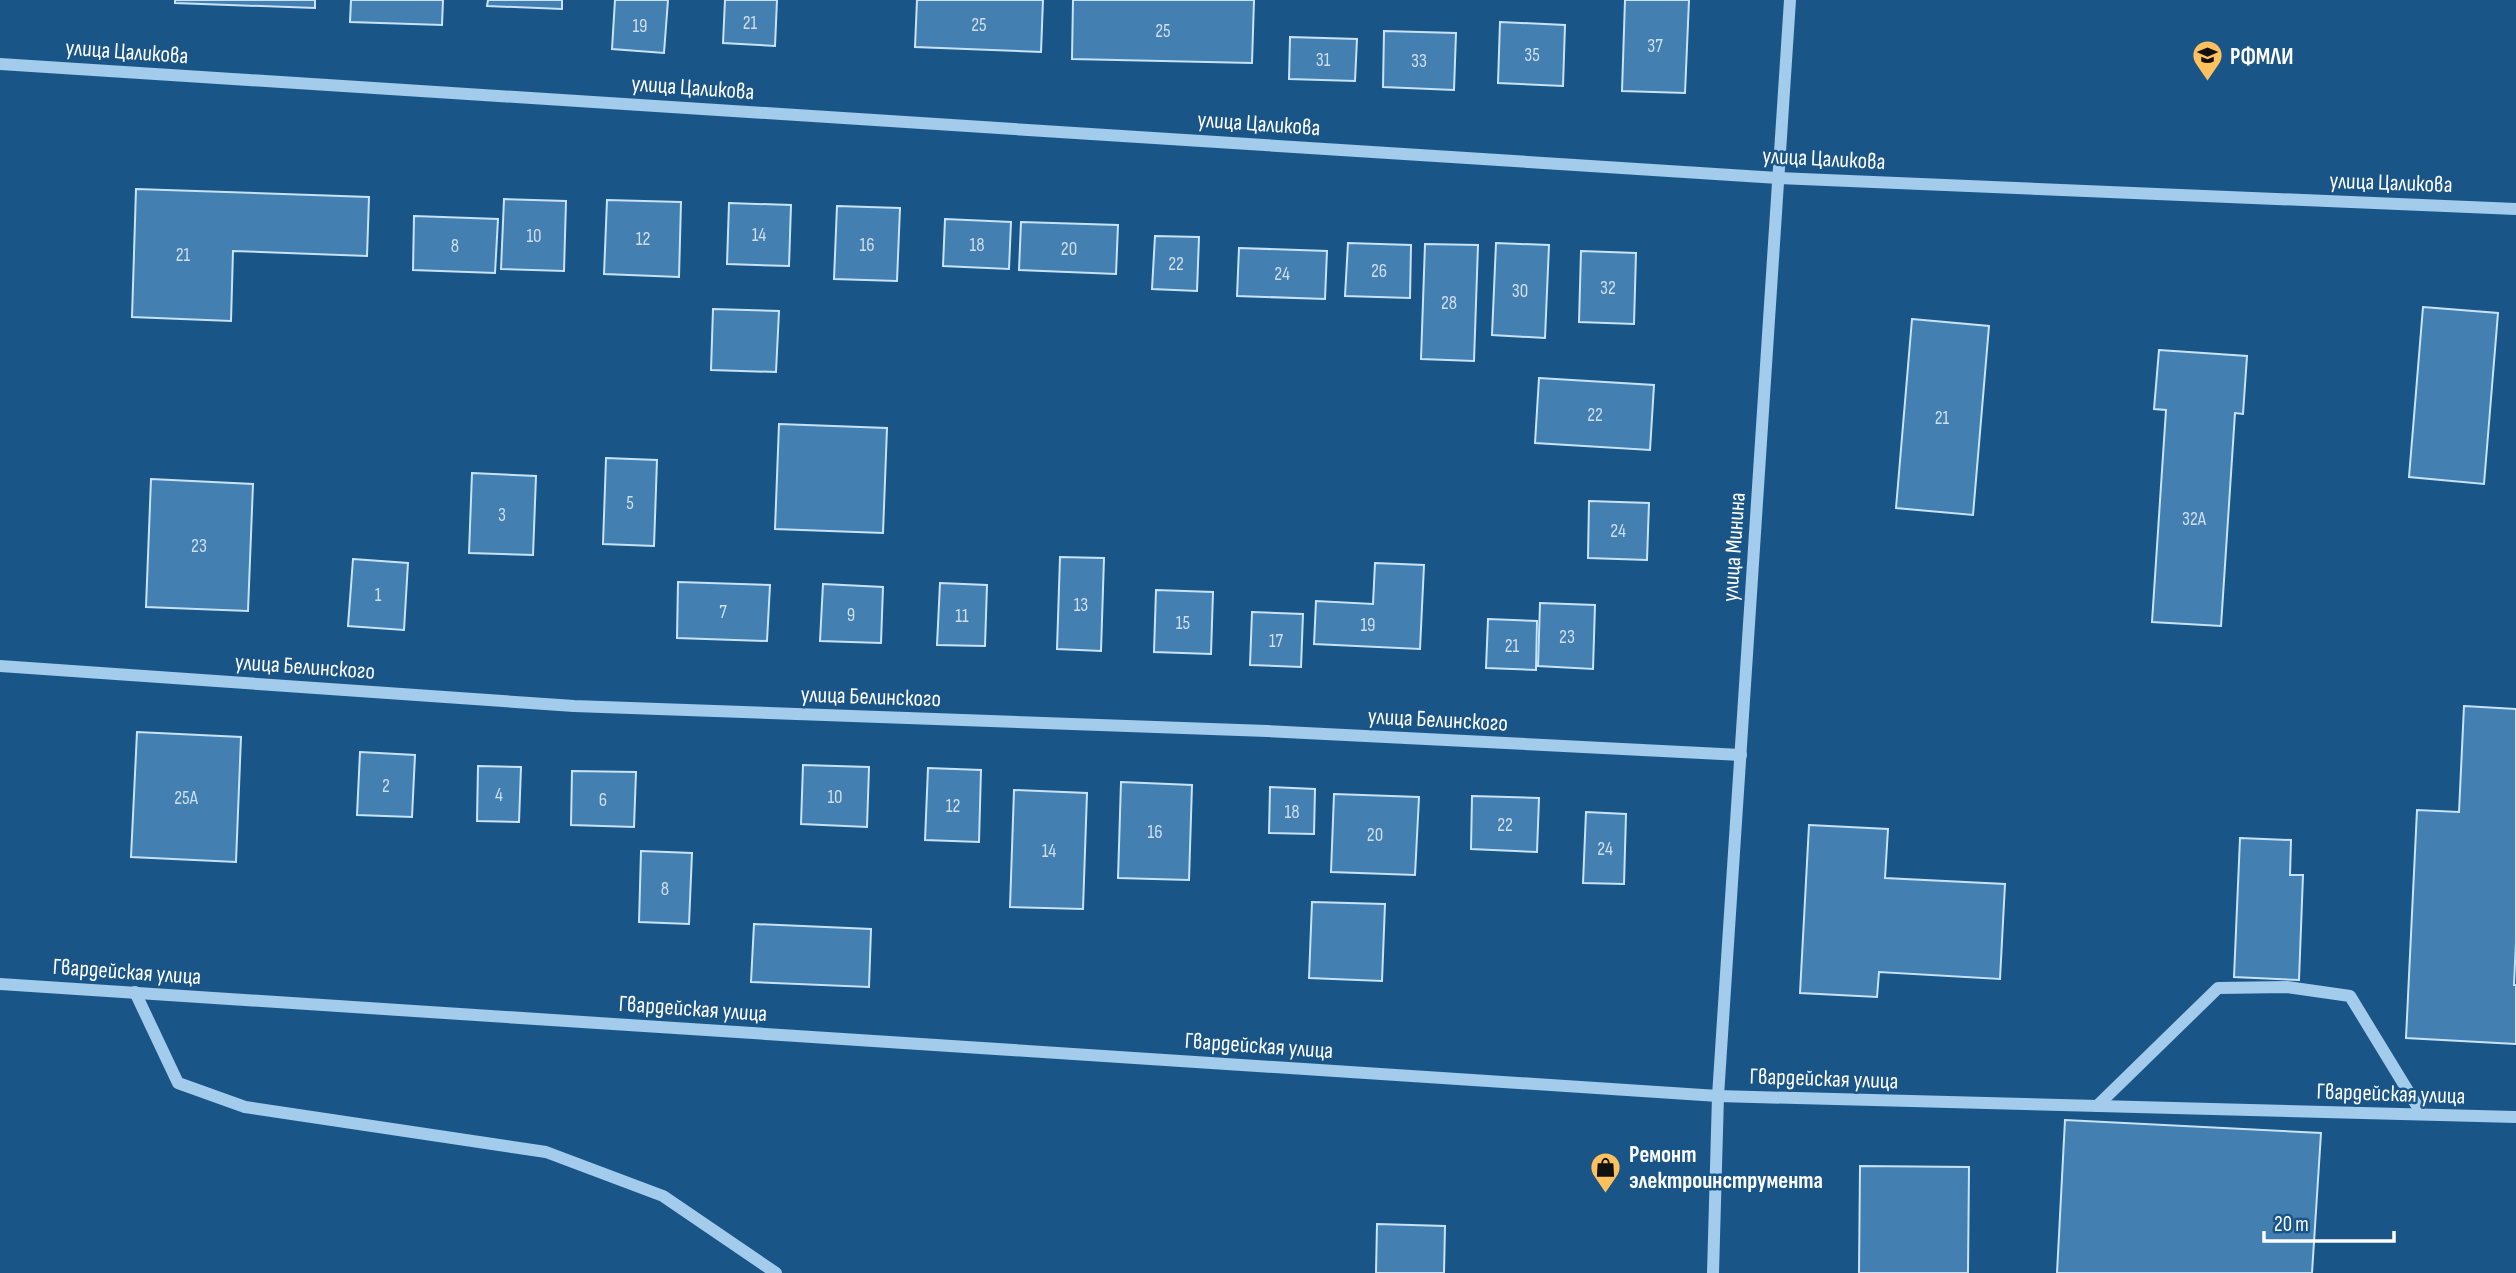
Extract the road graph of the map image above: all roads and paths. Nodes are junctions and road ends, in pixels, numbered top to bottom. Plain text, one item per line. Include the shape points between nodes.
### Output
1 (1790, 0) edge
2 (0, 64) edge
3 (1778, 178) junction
4 (2516, 209) edge
5 (0, 666) edge
6 (1741, 755) junction
7 (0, 984) edge
8 (135, 992) junction
9 (1718, 1096) junction
10 (2097, 1106) junction
11 (2422, 1114) junction
12 (2516, 1117) edge
13 (776, 1273) edge
14 (1713, 1273) edge

1 - 3 street, улица Минина
2 - 3 street, улица Цаликова
3 - 4 street, улица Цаликова
3 - 6 street, улица Минина
5 - 6 street, улица Белинского via 574,706
6 - 9 street, улица Минина
7 - 8 street, Гвардейская улица
8 - 9 street, Гвардейская улица
8 - 13 street via 178,1083 245,1107 546,1152 663,1196
9 - 10 street, Гвардейская улица
9 - 14 street, улица Минина
10 - 11 street, Гвардейская улица
10 - 11 street via 2218,988 2287,987 2350,996
11 - 12 street, Гвардейская улица

